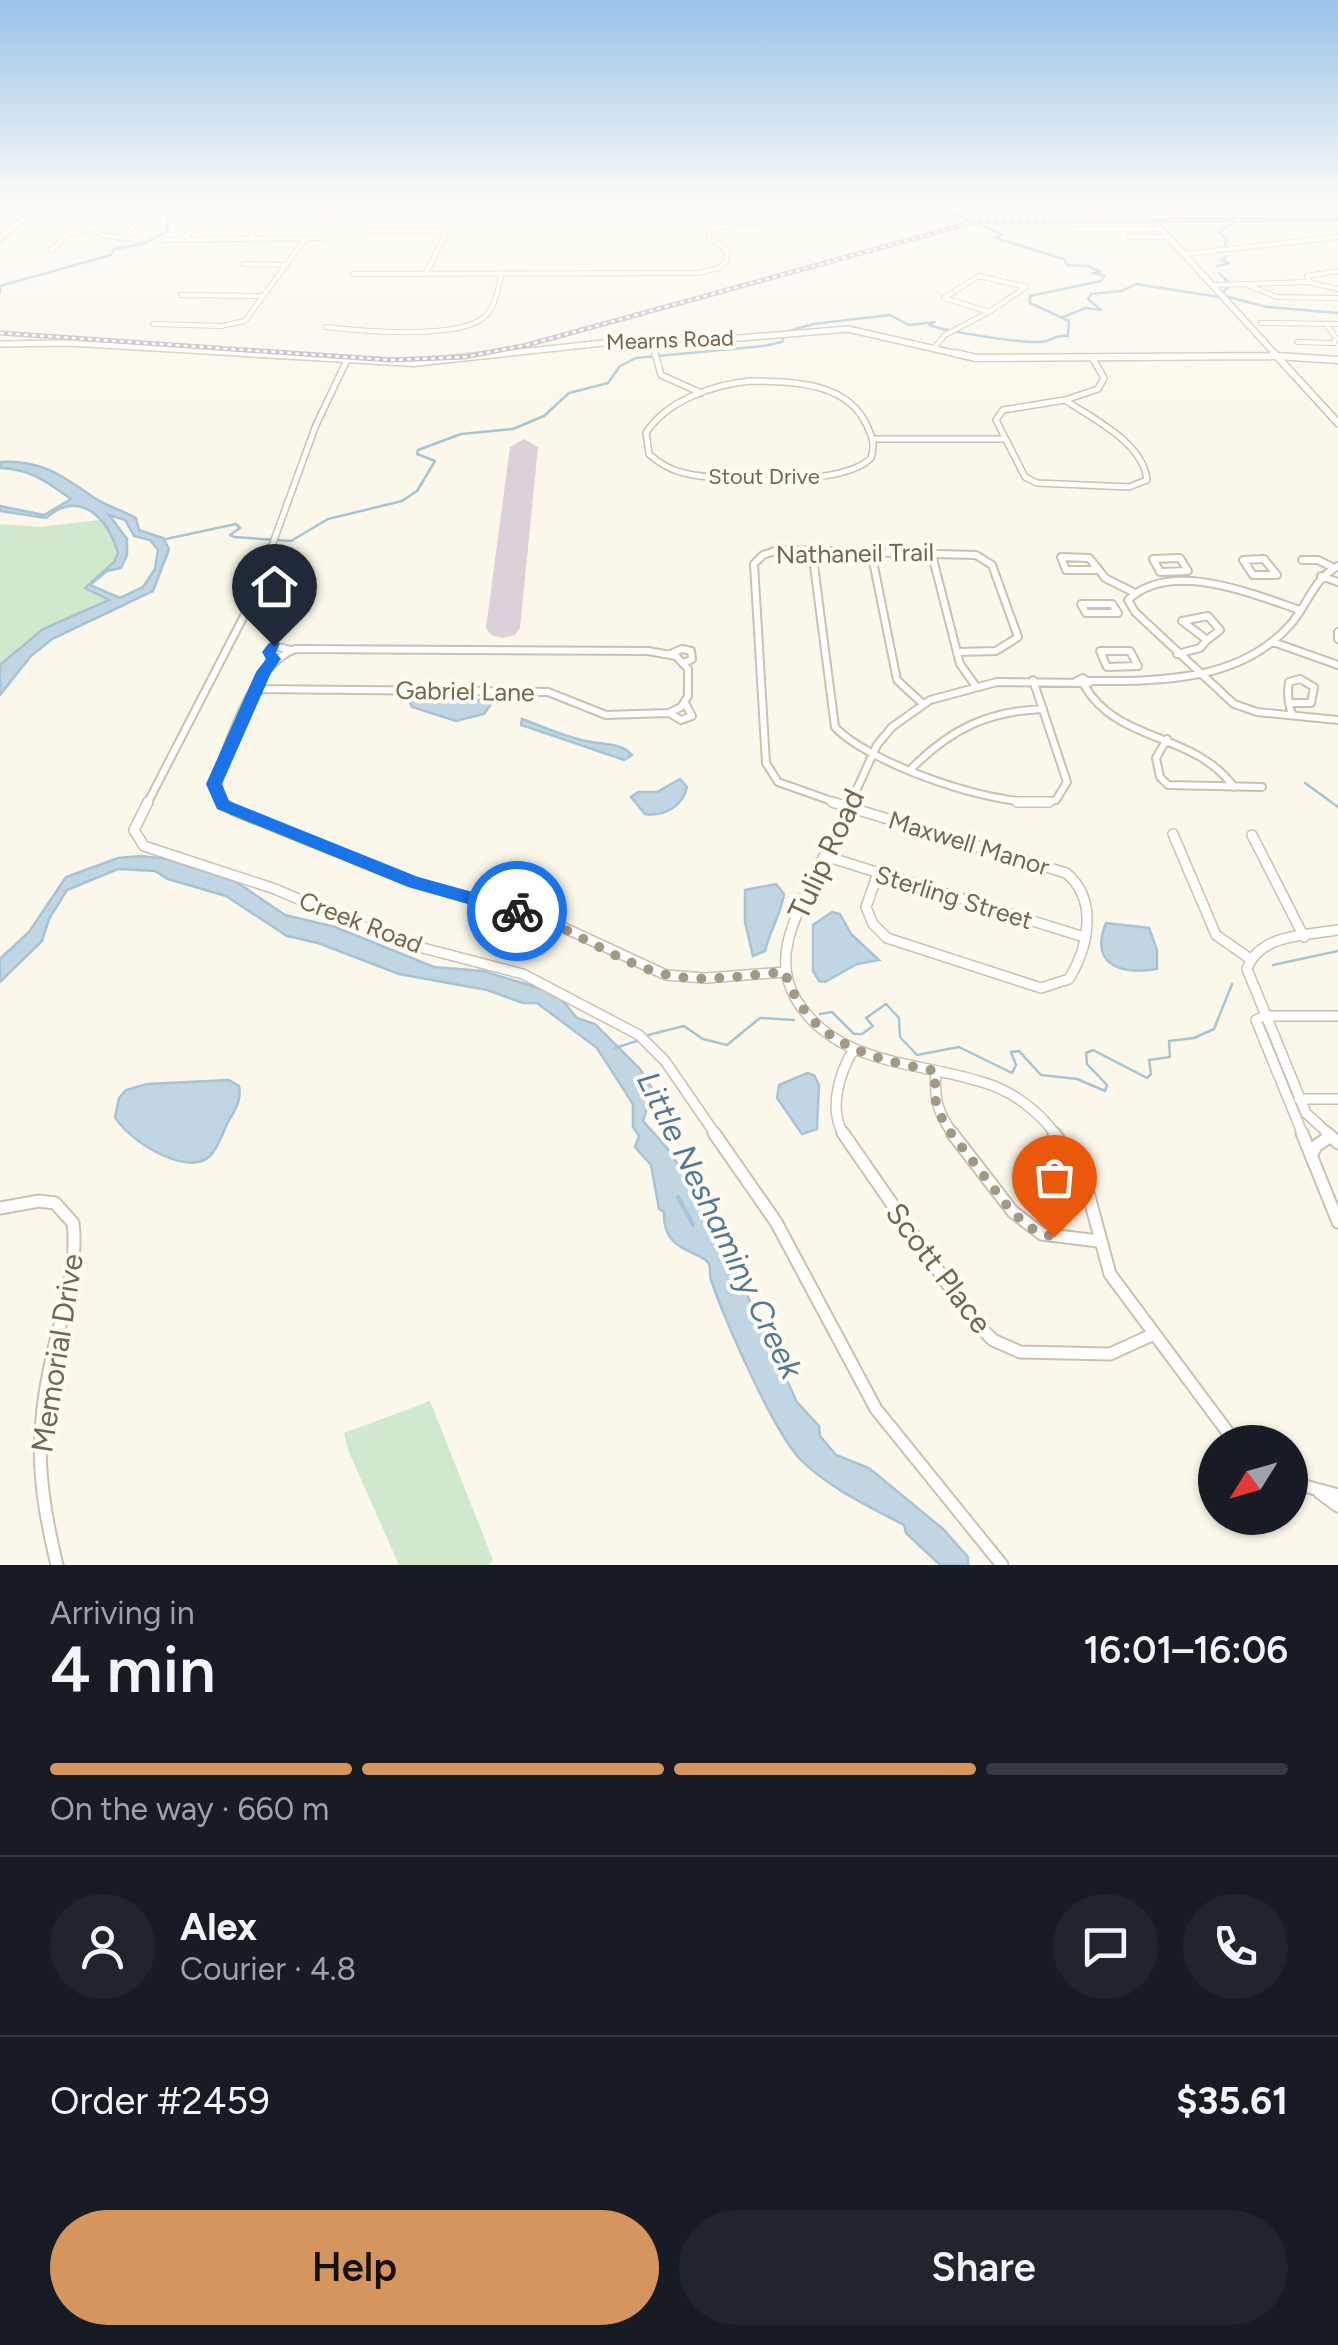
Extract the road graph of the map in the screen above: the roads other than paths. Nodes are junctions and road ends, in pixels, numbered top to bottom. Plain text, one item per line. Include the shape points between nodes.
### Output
1 (277, 278) edge
2 (500, 278) edge
3 (976, 278) edge
4 (987, 278) edge
5 (1207, 278) edge
6 (1308, 278) edge
7 (1310, 282) junction
8 (1245, 284) junction
9 (1213, 285) junction
10 (1338, 289) edge
11 (180, 294) dead end
12 (264, 296) junction
13 (1338, 298) edge
14 (989, 312) junction
15 (1260, 323) dead end
16 (153, 324) dead end
17 (1326, 324) junction
18 (1338, 324) edge
19 (326, 327) dead end
20 (647, 338) junction
21 (1297, 342) dead end
22 (0, 344) edge
23 (934, 350) junction
24 (1277, 356) junction
25 (348, 360) junction
26 (1338, 360) edge
27 (1098, 361) junction
28 (701, 393) junction
29 (1063, 400) junction
30 (1338, 422) edge
31 (872, 439) junction
32 (1005, 439) junction
33 (812, 550) junction
34 (871, 551) junction
35 (931, 552) junction
36 (1302, 560) dead end
37 (1336, 567) edge
38 (1099, 570) junction
39 (1160, 572) junction
40 (1253, 575) junction
41 (1321, 576) junction
42 (1167, 583) junction
43 (1338, 587) edge
44 (1238, 590) junction
45 (1133, 592) junction
46 (1300, 610) junction
47 (1134, 612) junction
48 (1118, 613) junction
49 (1207, 640) junction
50 (1273, 642) junction
51 (958, 652) junction
52 (1177, 654) junction
53 (1338, 664) edge
54 (1107, 667) junction
55 (1198, 674) junction
56 (1033, 680) junction
57 (1112, 681) junction
58 (1083, 682) junction
59 (976, 685) junction
60 (256, 689) junction
61 (685, 703) junction
62 (1289, 703) junction
63 (923, 704) junction
64 (1043, 709) junction
65 (669, 713) junction
66 (1292, 714) junction
67 (1338, 720) edge
68 (1167, 739) junction
69 (873, 753) junction
70 (912, 768) junction
71 (1234, 787) junction
72 (1262, 787) dead end
73 (848, 806) junction
74 (1173, 834) dead end
75 (1252, 834) dead end
76 (825, 856) junction
77 (878, 873) junction
78 (1338, 930) edge
79 (1084, 936) junction
80 (1304, 937) junction
81 (1248, 958) junction
82 (785, 972) junction
83 (1264, 1016) junction
84 (1338, 1016) edge
85 (854, 1049) junction
86 (936, 1071) junction
87 (1300, 1099) junction
88 (1338, 1099) edge
89 (1334, 1140) edge
90 (1311, 1156) junction
91 (0, 1208) edge
92 (1338, 1222) edge
93 (1098, 1241) junction
94 (1152, 1335) junction
95 (1221, 1425) edge
96 (1308, 1488) edge
97 (1316, 1490) junction
98 (1338, 1495) edge
99 (1338, 1506) edge
100 (57, 1565) edge
101 (1002, 1565) edge

1 - 12 street
2 - 19 street via 486,316 466,326
3 - 14 street via 944,298
4 - 14 street via 1026,288
5 - 9 street
6 - 7 street
7 - 8 street
7 - 10 street
8 - 9 street
8 - 13 street via 1285,298
9 - 24 street
11 - 12 street
12 - 16 street via 249,318 234,324
14 - 23 street via 945,334
15 - 17 street
17 - 18 street
17 - 21 street via 1334,343
20 - 23 street, Mearns Road via 863,330
20 - 25 street, Mearns Road via 443,362
20 - 28 street via 658,371
22 - 25 street, Mearns Road
23 - 27 street, Mearns Road via 976,358
24 - 26 street, Mearns Road
24 - 27 street, Mearns Road
24 - 30 street
25 - 101 street, Creek Road via 232,641 134,830 138,842 275,889 396,941 523,974 639,1035 665,1061 776,1222 876,1409
27 - 29 street via 1104,378 1098,389
28 - 31 street, Stout Drive via 746,381 819,388 860,408
28 - 31 street, Stout Drive via 647,428 647,450 663,466 708,476 827,477 868,462
29 - 32 street via 998,413
29 - 32 street via 1128,445 1147,469 1147,480 1129,487 1037,482 1024,477
31 - 32 street
33 - 34 street, Nathaneil Trail
33 - 69 street via 835,726 850,743
33 - 73 street, Nathaneil Trail via 759,553 754,566 766,767 782,786
34 - 35 street, Nathaneil Trail
34 - 63 street via 897,680
35 - 51 street
35 - 51 street, Nathaneil Trail via 981,555 994,568 1018,638 996,651
36 - 37 street
37 - 41 street, Tulip Road
38 - 38 street via 1066,570 1061,557 1089,558
38 - 45 street
39 - 39 street via 1153,558 1180,558 1188,571
39 - 42 street
40 - 40 street via 1243,560 1264,560 1277,575
40 - 44 street via 1242,578
41 - 43 street
41 - 46 street, Tulip Road
42 - 44 street
42 - 45 street
44 - 46 street
45 - 47 street via 1128,602
46 - 50 street, Tulip Road
47 - 48 street
47 - 52 street
48 - 48 street via 1086,613 1081,604 1112,604
49 - 49 street via 1196,633 1182,621 1208,616 1220,630
49 - 52 street
50 - 53 street
50 - 55 street, Tulip Road
51 - 59 street via 961,668
52 - 55 street
54 - 54 street via 1100,651 1130,650 1138,666
54 - 57 street
55 - 57 street, Tulip Road
55 - 66 street via 1234,704
56 - 58 street, Tulip Road
56 - 59 street, Tulip Road
56 - 64 street
57 - 58 street, Tulip Road
58 - 68 street via 1105,713
59 - 63 street, Tulip Road
60 - 61 street, Gabriel Lane via 274,659 312,647 670,654 689,676
60 - 65 street, Gabriel Lane via 548,692 606,716
60 - 82 street, Gabriel Lane via 214,784 223,804 236,812 414,882 541,917 666,975
61 - 65 street, Gabriel Lane
61 - 65 street, Gabriel Lane via 692,716 681,720
62 - 62 street via 1291,680 1314,687 1311,703
62 - 66 street
63 - 69 street, Tulip Road via 896,723
64 - 70 street via 1004,711 964,724
64 - 70 street via 1067,782 1056,800 1021,803
66 - 67 street
68 - 71 street via 1210,757
68 - 71 street via 1156,758 1168,785
69 - 70 street
69 - 73 street, Tulip Road
71 - 72 street
73 - 76 street, Tulip Road
73 - 79 street, Maxwell Manor via 1066,873 1088,900
74 - 81 street via 1216,935
75 - 80 street
76 - 77 street, Sterling Street
76 - 82 street, Tulip Road via 788,940
77 - 79 street, Sterling Street
77 - 79 street, Maxwell Manor via 866,907 887,938 1025,985 1048,987 1068,979
78 - 80 street
80 - 81 street via 1265,945
81 - 83 street
82 - 85 street via 808,1017
83 - 84 street
83 - 87 street
83 - 90 street via 1256,1020
85 - 86 street
85 - 94 street, Scott Place via 836,1104 840,1129 986,1334 1020,1352 1110,1354
86 - 93 street via 996,1087 1048,1124 1083,1174
86 - 93 street via 940,1117 1012,1212 1042,1234
87 - 88 street
87 - 89 street via 1312,1122
89 - 90 street via 1316,1146
90 - 92 street
91 - 100 street, Memorial Drive via 56,1203 73,1223 76,1239 37,1455
93 - 94 street via 1110,1274
94 - 95 street
96 - 97 street
97 - 98 street
97 - 99 street

